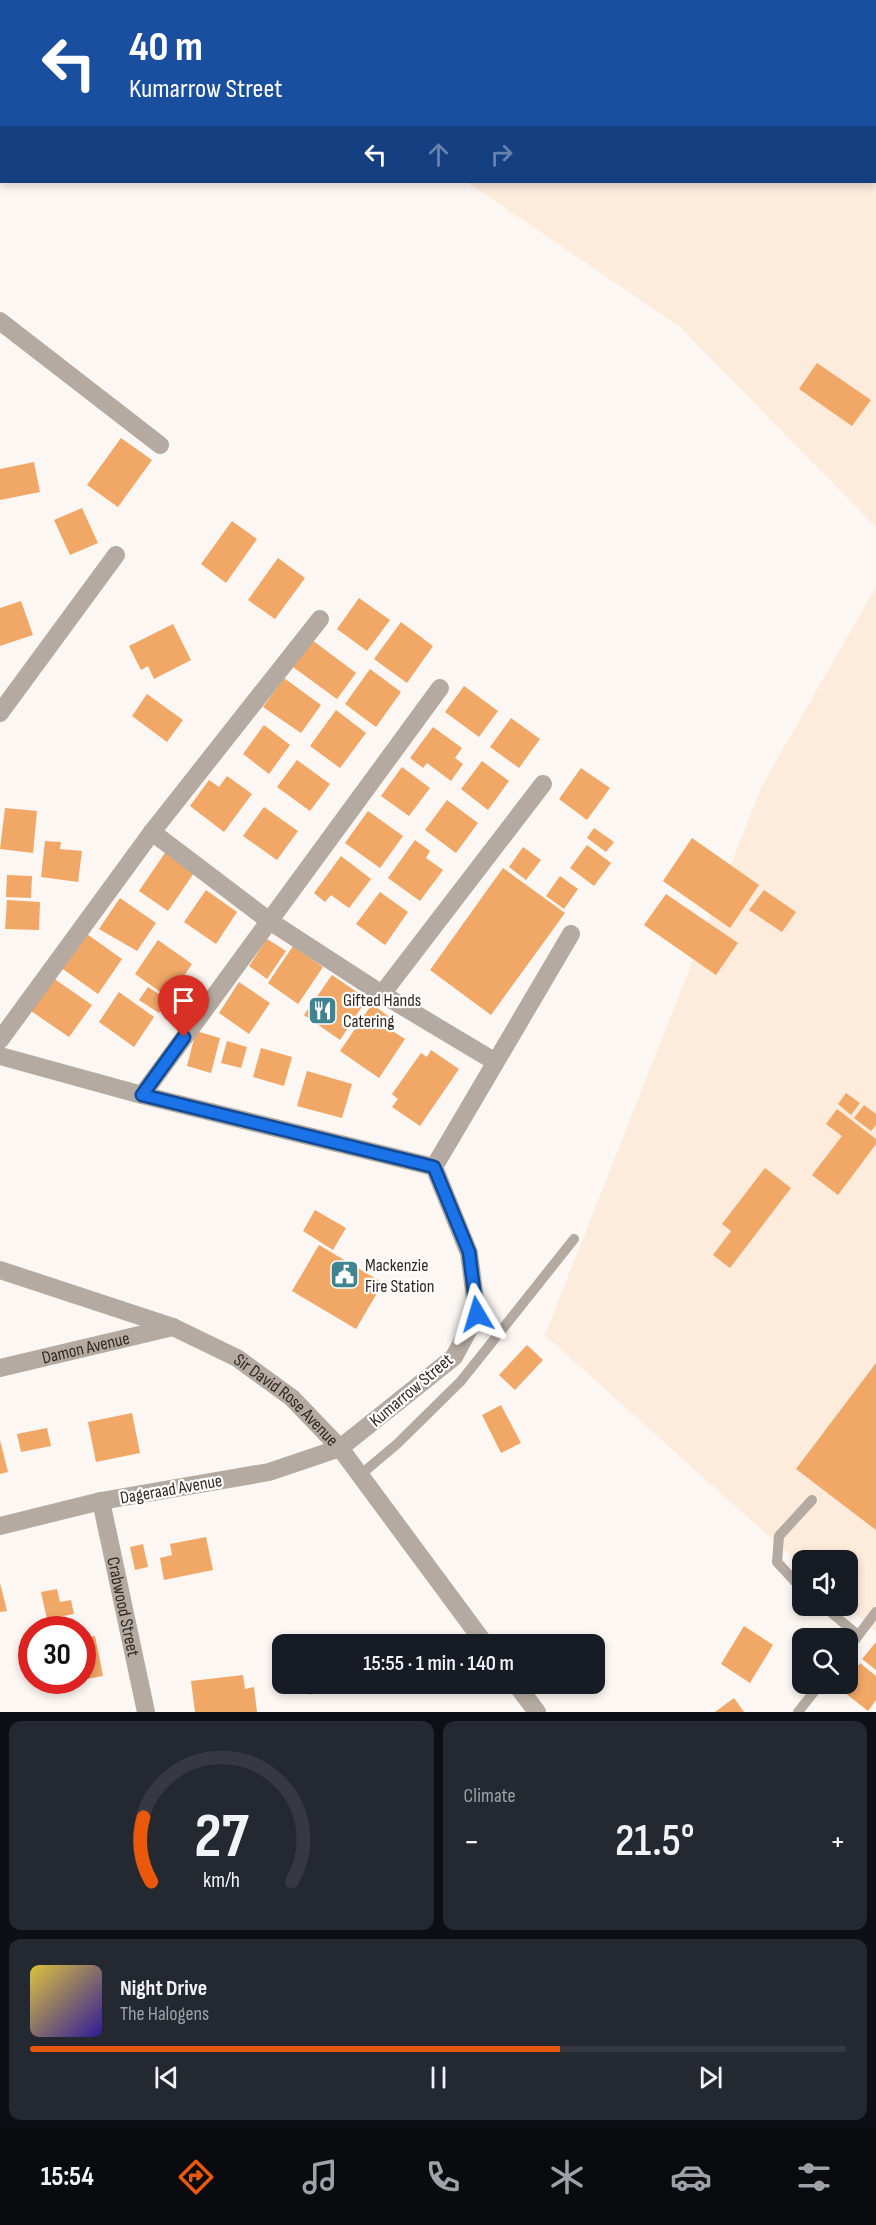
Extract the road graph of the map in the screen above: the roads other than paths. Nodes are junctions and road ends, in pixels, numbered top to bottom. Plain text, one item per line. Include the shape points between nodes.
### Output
1 (0, 321) edge
2 (160, 445) dead end
3 (116, 555) dead end
4 (320, 619) dead end
5 (440, 688) dead end
6 (0, 713) edge
7 (543, 784) dead end
8 (152, 832) junction
9 (268, 920) junction
10 (571, 934) dead end
11 (382, 994) junction
12 (0, 1040) edge
13 (0, 1056) edge
14 (494, 1061) junction
15 (142, 1095) junction
16 (434, 1167) junction
17 (574, 1239) dead end
18 (0, 1270) edge
19 (173, 1327) junction
20 (0, 1368) edge
21 (340, 1448) junction
22 (358, 1476) junction
23 (812, 1500) dead end
24 (101, 1501) junction
25 (0, 1526) edge
26 (792, 1578) edge
27 (876, 1612) edge
28 (835, 1616) edge
29 (850, 1628) edge
30 (477, 1634) edge
31 (858, 1635) edge
32 (523, 1694) edge
33 (812, 1694) edge
34 (146, 1712) edge
35 (537, 1712) edge
36 (798, 1712) edge

1 - 2 street
3 - 6 street
4 - 8 street
5 - 9 street
7 - 11 street
8 - 9 street
8 - 12 street
9 - 11 street
9 - 15 street
10 - 14 street
11 - 14 street
13 - 15 street
14 - 16 street
15 - 16 street
16 - 21 street, Kumarrow Street via 469,1252 477,1314 454,1357
17 - 22 lane via 461,1381
18 - 19 street, Sir David Rose Avenue
19 - 20 street, Damon Avenue
19 - 21 street, Sir David Rose Avenue via 237,1358 292,1398
21 - 22 street, Sir David Rose Avenue
21 - 24 street, Dageraad Avenue via 269,1472
22 - 30 street, Sir David Rose Avenue
23 - 26 lane via 779,1536 777,1562
24 - 25 street, Dageraad Avenue
24 - 34 street, Crabwood Street
27 - 31 lane
28 - 29 lane
32 - 35 street
33 - 36 lane

